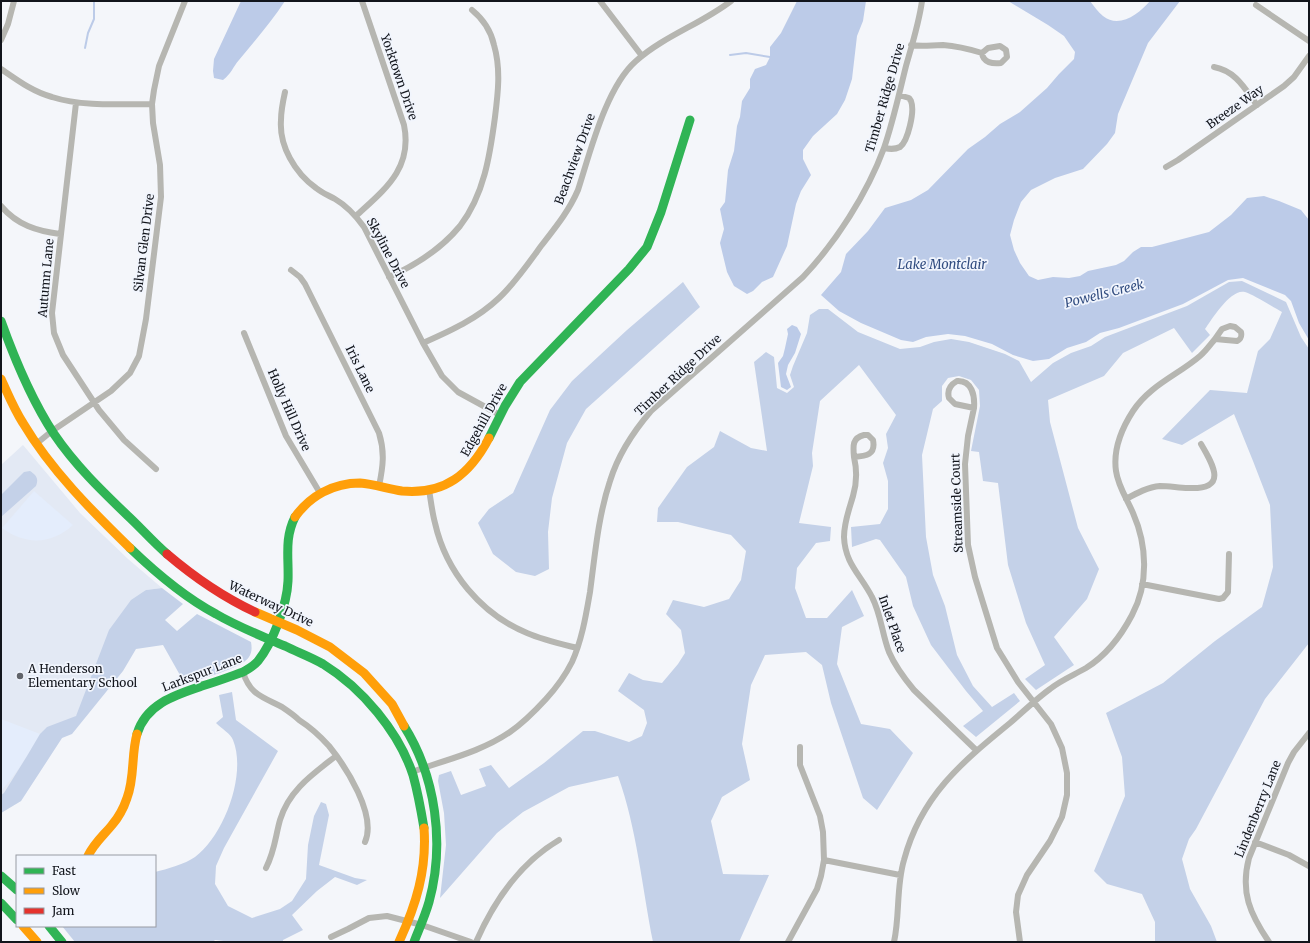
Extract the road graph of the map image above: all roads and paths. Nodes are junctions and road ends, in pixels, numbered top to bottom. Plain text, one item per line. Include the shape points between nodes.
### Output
1 (14, 1) edge
2 (185, 1) edge
3 (362, 1) edge
4 (600, 1) edge
5 (731, 1) edge
6 (922, 1) edge
7 (1256, 4) dead end
8 (472, 10) dead end
9 (1, 40) edge
10 (1309, 41) edge
11 (912, 45) junction
12 (982, 53) dead end
13 (642, 56) junction
14 (1309, 56) edge
15 (1214, 67) dead end
16 (1, 69) edge
17 (285, 92) dead end
18 (899, 95) junction
19 (76, 103) junction
20 (152, 104) junction
21 (1257, 105) junction
22 (690, 120) dead end
23 (884, 148) junction
24 (1166, 166) dead end
25 (1, 206) edge
26 (356, 216) junction
27 (60, 234) junction
28 (291, 270) dead end
29 (389, 277) junction
30 (1, 321) edge
31 (244, 333) dead end
32 (1215, 340) dead end
33 (424, 343) junction
34 (1, 379) edge
35 (94, 403) junction
36 (974, 408) junction
37 (500, 415) junction
38 (52, 431) junction
39 (36, 444) junction
40 (1201, 444) dead end
41 (854, 457) dead end
42 (156, 469) dead end
43 (379, 486) junction
44 (429, 490) junction
45 (320, 493) junction
46 (1126, 500) junction
47 (1229, 554) dead end
48 (1142, 584) junction
49 (278, 622) junction
50 (269, 640) junction
51 (577, 648) junction
52 (243, 672) junction
53 (1034, 702) junction
54 (1309, 733) edge
55 (800, 747) dead end
56 (976, 750) junction
57 (336, 756) junction
58 (425, 768) junction
59 (412, 772) junction
60 (559, 840) dead end
61 (365, 842) dead end
62 (1256, 842) junction
63 (88, 855) edge
64 (824, 860) junction
65 (1309, 866) edge
66 (266, 868) dead end
67 (900, 875) junction
68 (1, 876) edge
69 (16, 889) edge
70 (1, 904) edge
71 (16, 919) edge
72 (409, 921) junction
73 (422, 925) junction
74 (24, 927) edge
75 (50, 927) edge
76 (331, 937) dead end
77 (37, 942) edge
78 (62, 942) edge
79 (399, 942) edge
80 (414, 942) edge
81 (472, 942) edge
82 (476, 942) edge
83 (788, 942) edge
84 (894, 942) edge
85 (1020, 942) edge
86 (1269, 942) edge

1 - 9 street
2 - 20 street, Silvan Glen Drive via 159,66
3 - 26 street, Yorktown Drive via 404,125 406,140 403,161 393,180
4 - 13 street
5 - 13 street, Beachview Drive
6 - 11 street, Timber Ridge Drive
7 - 10 street
8 - 29 street via 489,30 499,69 491,147 483,180 467,214 447,239 420,261
11 - 12 street via 952,46
11 - 18 street, Timber Ridge Drive
13 - 33 street, Beachview Drive via 631,66 606,107 573,201 516,280 499,298 471,319
14 - 21 street, Breeze Way via 1284,86
15 - 21 street via 1236,77
16 - 19 street via 41,93
17 - 26 street, Skyline Drive via 280,119 281,130 293,164 316,188 344,205
18 - 23 street, Timber Ridge Drive
18 - 23 street via 909,98 913,104 910,124 902,146 894,149
19 - 20 street
19 - 27 street, Autumn Lane
20 - 35 street, Silvan Glen Drive via 161,170 161,197 142,347 130,373
21 - 24 street, Breeze Way
22 - 37 main road, Edgehill Drive via 647,247 630,269 520,382
23 - 51 street, Timber Ridge Drive via 848,219 818,261 788,291 651,411 625,446 606,494 587,610
25 - 27 street via 26,226
26 - 29 street, Skyline Drive
27 - 35 street, Autumn Lane via 52,313 54,332 63,355
28 - 43 street, Iris Lane via 305,284 379,434 384,457
29 - 33 street, Skyline Drive
30 - 38 main road, Waterway Drive via 28,390
31 - 45 street, Holly Hill Drive via 286,436
32 - 46 street via 1199,357 1151,390 1133,411 1119,439 1116,461 1116,471
33 - 37 street, Skyline Drive via 437,369 450,384 466,397
34 - 39 main road
35 - 38 street, Silvan Glen Drive
35 - 42 street, Autumn Lane via 124,440
36 - 36 street, Streamside Court via 974,396 969,384 961,381 953,383 948,394 952,402
36 - 53 street, Streamside Court via 965,464 970,556 997,648
37 - 44 main road, Edgehill Drive via 472,466 460,478
38 - 39 street, Silvan Glen Drive
38 - 49 main road, Waterway Drive via 94,483 177,563 220,593
39 - 50 main road via 77,495 161,576 201,606
40 - 46 street via 1215,476 1212,484 1194,488 1159,486 1139,492
41 - 56 street, Inlet Place via 856,482 845,524 847,557 877,608 894,663 914,690
43 - 44 main road, Edgehill Drive via 404,491
43 - 45 main road, Edgehill Drive via 346,484
44 - 51 street via 435,523 447,557 463,584 474,596 514,627
45 - 49 main road, Edgehill Drive via 303,507 288,533 288,583
46 - 48 street via 1133,512 1142,541
47 - 48 street via 1228,592 1223,598
48 - 53 street via 1133,613 1108,650 1086,668 1056,685
49 - 50 main road, Edgehill Drive
49 - 58 main road, Waterway Drive via 332,648 373,682 405,725
50 - 52 main road, Larkspur Lane via 262,656
50 - 59 main road via 323,664 362,695 386,722
51 - 58 street, Timber Ridge Drive via 556,688 512,731 470,752
52 - 57 street via 254,693 299,719
52 - 63 main road, Larkspur Lane via 173,695 152,709 135,742 129,795 115,821 93,845
53 - 56 street
53 - 85 street, Streamside Court via 1057,735 1065,760 1068,785 1065,807 1057,827 1027,875 1018,895 1016,912
54 - 62 street, Lindenberry Lane via 1288,763
55 - 64 street via 800,765 820,816
56 - 67 street via 950,776 927,807 911,839
57 - 61 street via 362,802 368,828
57 - 66 street via 308,777 292,796 280,819 273,852
58 - 59 street, Timber Ridge Drive
58 - 73 main road, Waterway Drive via 435,806 438,842 432,896
59 - 72 main road via 421,804 424,843 421,878
60 - 82 street via 533,858 507,888 484,923
62 - 65 street
62 - 86 street, Lindenberry Lane via 1246,868 1246,890 1252,915
64 - 67 street
64 - 83 street via 817,889
67 - 84 street
68 - 69 main road
70 - 71 main road
72 - 73 street
72 - 76 street via 378,916
72 - 79 main road
73 - 80 main road, Waterway Drive
73 - 81 street
74 - 77 main road
75 - 78 main road

